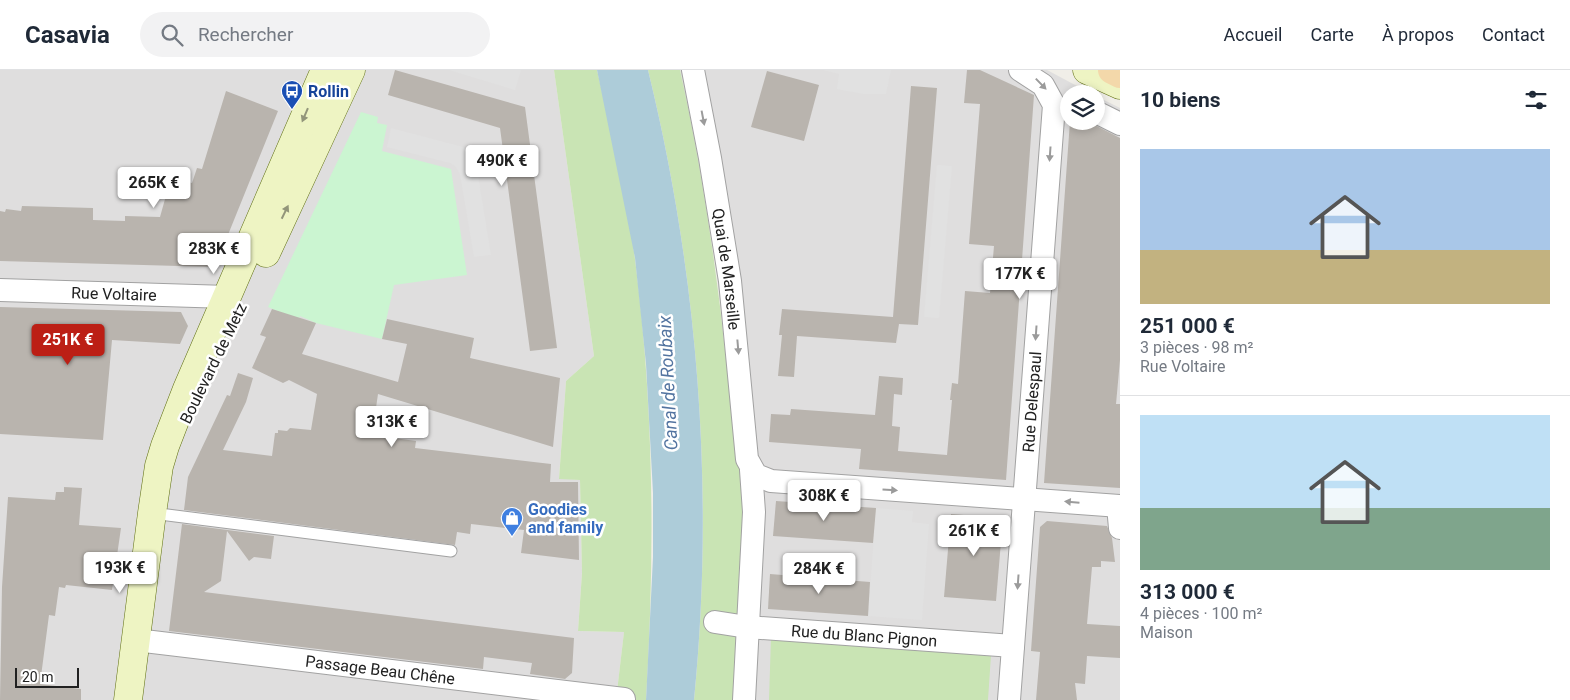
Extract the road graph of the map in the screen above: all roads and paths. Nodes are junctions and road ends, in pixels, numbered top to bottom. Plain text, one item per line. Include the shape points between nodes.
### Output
1 (325, 70) edge
2 (351, 70) edge
3 (693, 70) edge
4 (1020, 70) edge
5 (1087, 70) edge
6 (1112, 70) edge
7 (1120, 74) edge
8 (1120, 86) edge
9 (1060, 103) edge
10 (1060, 115) edge
11 (1105, 116) edge
12 (1120, 124) edge
13 (0, 290) edge
14 (228, 297) junction
15 (751, 470) junction
16 (1024, 498) junction
17 (154, 504) junction
18 (1119, 513) edge
19 (451, 551) dead end
20 (715, 622) dead end
21 (748, 627) junction
22 (136, 640) junction
23 (1013, 646) junction
24 (624, 699) dead end
25 (128, 700) edge
26 (744, 700) edge
27 (1009, 700) edge

1 -> 14 main road, Boulevard de Metz
17 -> 2 main road, Boulevard de Metz via 173,446
3 -> 15 street, Quai de Marseille via 728,264 745,448
4 -> 9 street via 1043,85
5 - 8 main road
6 - 7 main road
10 -> 16 street, Rue Delespaul
11 - 12 street
13 - 14 street, Rue Voltaire
14 - 17 main road, Boulevard de Metz via 172,428 159,466
15 -> 16 street via 760,478 771,481
15 - 21 street, Quai de Marseille via 754,512
18 -> 16 street
16 -> 23 street, Rue Delespaul
17 - 19 lane
17 - 22 main road, Boulevard de Metz
20 - 21 street, Rue du Blanc Pignon
21 - 23 street, Rue du Blanc Pignon
21 - 26 street, Quai de Marseille
22 - 24 street, Passage Beau Chêne
22 - 25 main road, Boulevard de Metz
23 - 27 street, Rue Delespaul

